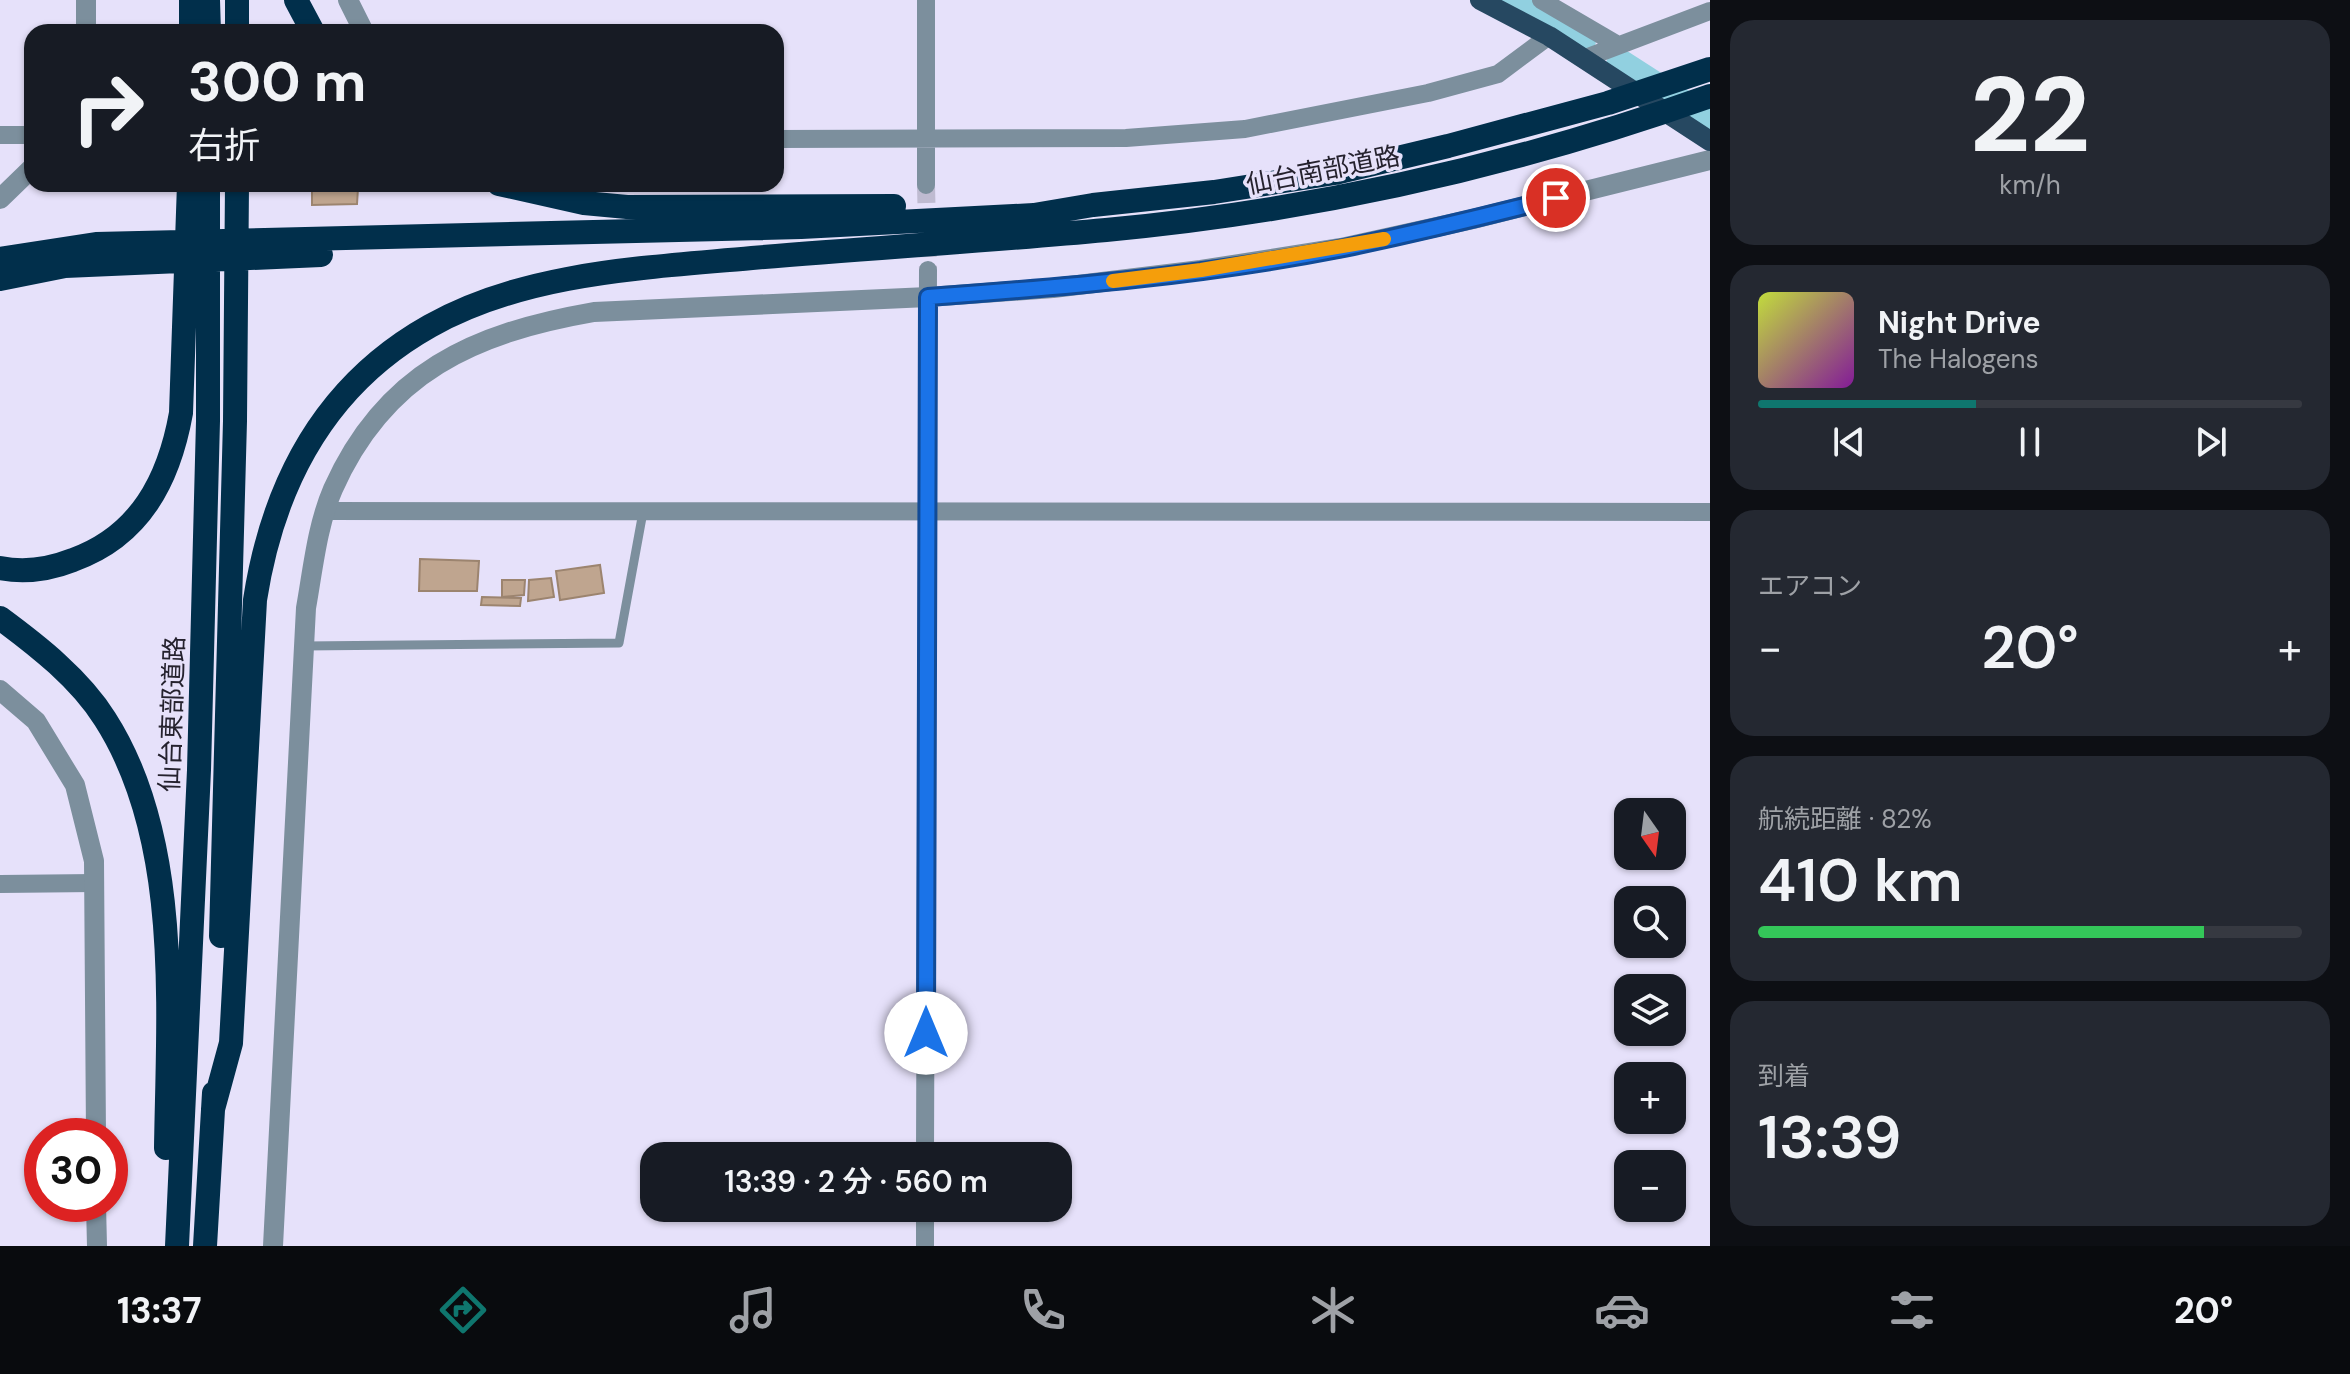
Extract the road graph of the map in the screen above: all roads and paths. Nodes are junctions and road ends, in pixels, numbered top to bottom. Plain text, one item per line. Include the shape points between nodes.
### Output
1 (86, 0) edge
2 (191, 0) edge
3 (208, 0) edge
4 (237, 0) edge
5 (296, 0) edge
6 (348, 0) edge
7 (926, 0) edge
8 (1480, 0) edge
9 (1541, 0) edge
10 (1710, 11) edge
11 (86, 24) edge
12 (191, 24) edge
13 (209, 24) edge
14 (237, 24) edge
15 (309, 24) edge
16 (360, 24) edge
17 (1549, 36) junction
18 (1618, 45) junction
19 (1583, 59) junction
20 (1710, 69) edge
21 (1707, 97) edge
22 (0, 135) edge
23 (24, 135) edge
24 (784, 139) edge
25 (927, 139) junction
26 (1710, 141) edge
27 (1710, 160) edge
28 (24, 176) edge
29 (926, 185) tunnel mouth
30 (198, 192) edge
31 (237, 192) edge
32 (535, 192) edge
33 (0, 199) edge
34 (1093, 205) junction
35 (935, 242) junction
36 (0, 259) edge
37 (928, 270) tunnel mouth
38 (0, 279) edge
39 (928, 297) junction
40 (196, 309) junction
41 (326, 511) junction
42 (643, 512) junction
43 (929, 512) junction
44 (1710, 512) edge
45 (0, 568) edge
46 (0, 618) edge
47 (304, 646) junction
48 (0, 690) edge
49 (95, 883) junction
50 (0, 884) edge
51 (213, 1109) junction
52 (96, 1118) edge
53 (925, 1142) edge
54 (96, 1222) edge
55 (925, 1222) edge
56 (97, 1246) edge
57 (167, 1246) edge
58 (177, 1246) edge
59 (205, 1246) edge
60 (273, 1246) edge
61 (925, 1246) edge

1 - 11 street
2 - 12 highway
3 - 13 highway
4 - 14 highway
5 - 15 highway
6 - 16 street
7 - 25 street
8 - 17 main road
9 - 18 street
10 - 18 street
17 - 19 main road
17 - 25 street via 1498,74 1245,129 1126,138
18 - 19 street
19 - 26 main road
20 - 34 highway, 仙台南部道路 via 1608,103 1335,173
21 - 35 highway, 仙台南部道路 via 1458,172 1340,197 1110,230
22 - 23 street
24 - 25 street
25 - 29 street
27 - 39 street via 1341,248 1053,288
28 - 33 street
30 - 40 highway, 仙台東部道路
31 - 51 highway via 226,771
32 - 34 highway via 627,207
34 - 36 highway via 1034,215 801,227 96,244
35 - 38 highway via 838,240 222,259 65,266
35 - 51 highway via 596,274 528,289 429,326 367,370 320,424 287,481 262,556 255,600 231,1043
37 - 39 street
39 - 41 street via 594,312 505,333 457,352 418,376 388,405 362,438
39 - 43 street
40 - 45 highway via 176,440 143,510 106,547 83,557 36,570
40 - 58 highway, 仙台東部道路 via 208,421 199,770
41 - 42 street
41 - 47 street via 306,608
42 - 43 street
42 - 47 lane via 619,643
43 - 44 street
43 - 53 street
46 - 57 highway via 55,663 105,719 151,824 165,936
47 - 60 street
48 - 49 street via 36,721 75,785
49 - 50 street
49 - 52 street
51 - 59 highway
54 - 56 street
55 - 61 street

